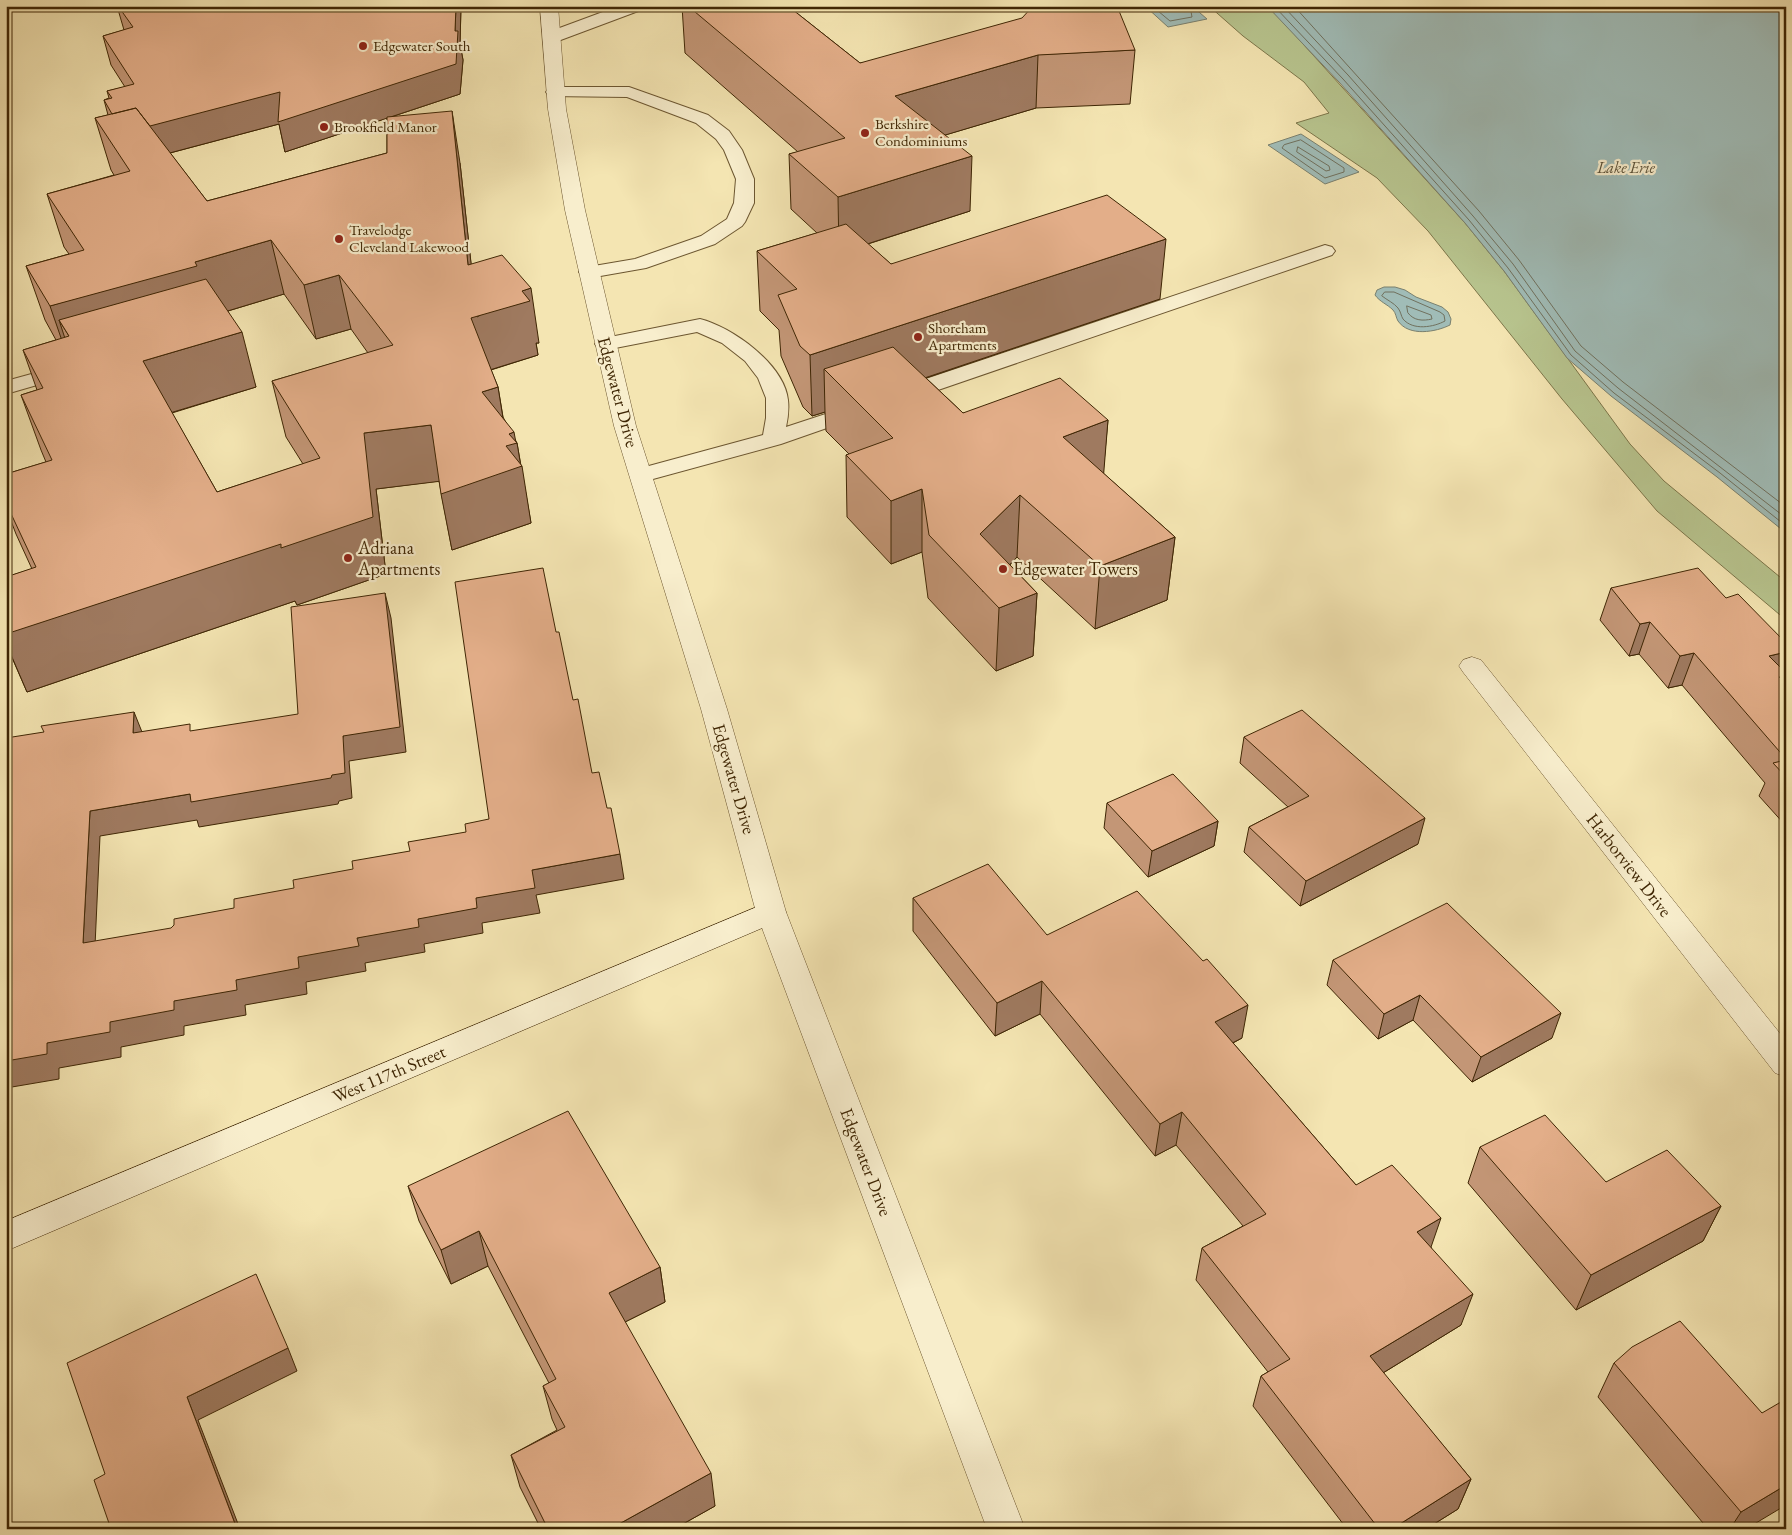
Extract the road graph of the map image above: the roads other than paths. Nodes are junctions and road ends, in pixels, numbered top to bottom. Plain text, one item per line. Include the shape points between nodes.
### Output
1 (549, 6) edge
2 (635, 6) edge
3 (552, 37) junction
4 (556, 92) junction
5 (1325, 251) dead end
6 (589, 272) junction
7 (606, 344) junction
8 (82, 366) edge
9 (6, 388) edge
10 (773, 438) junction
11 (642, 475) junction
12 (1472, 666) dead end
13 (772, 912) junction
14 (1786, 1064) edge
15 (6, 1236) edge
16 (1006, 1529) edge

1 - 3 street, Edgewater Drive
2 - 3 lane
3 - 4 street, Edgewater Drive
4 - 6 street, Edgewater Drive via 575,210
4 - 6 lane via 629,92 702,119 723,135 734,150 745,179 744,203 735,222 708,240 639,264
5 - 10 lane
6 - 7 street, Edgewater Drive
7 - 10 lane via 700,326 729,339 752,357 768,378 777,398
7 - 11 street, Edgewater Drive via 625,426
8 - 9 lane
10 - 11 lane
11 - 13 street, Edgewater Drive
12 - 14 street, Harborview Drive
13 - 15 street, West 117th Street
13 - 16 street, Edgewater Drive

